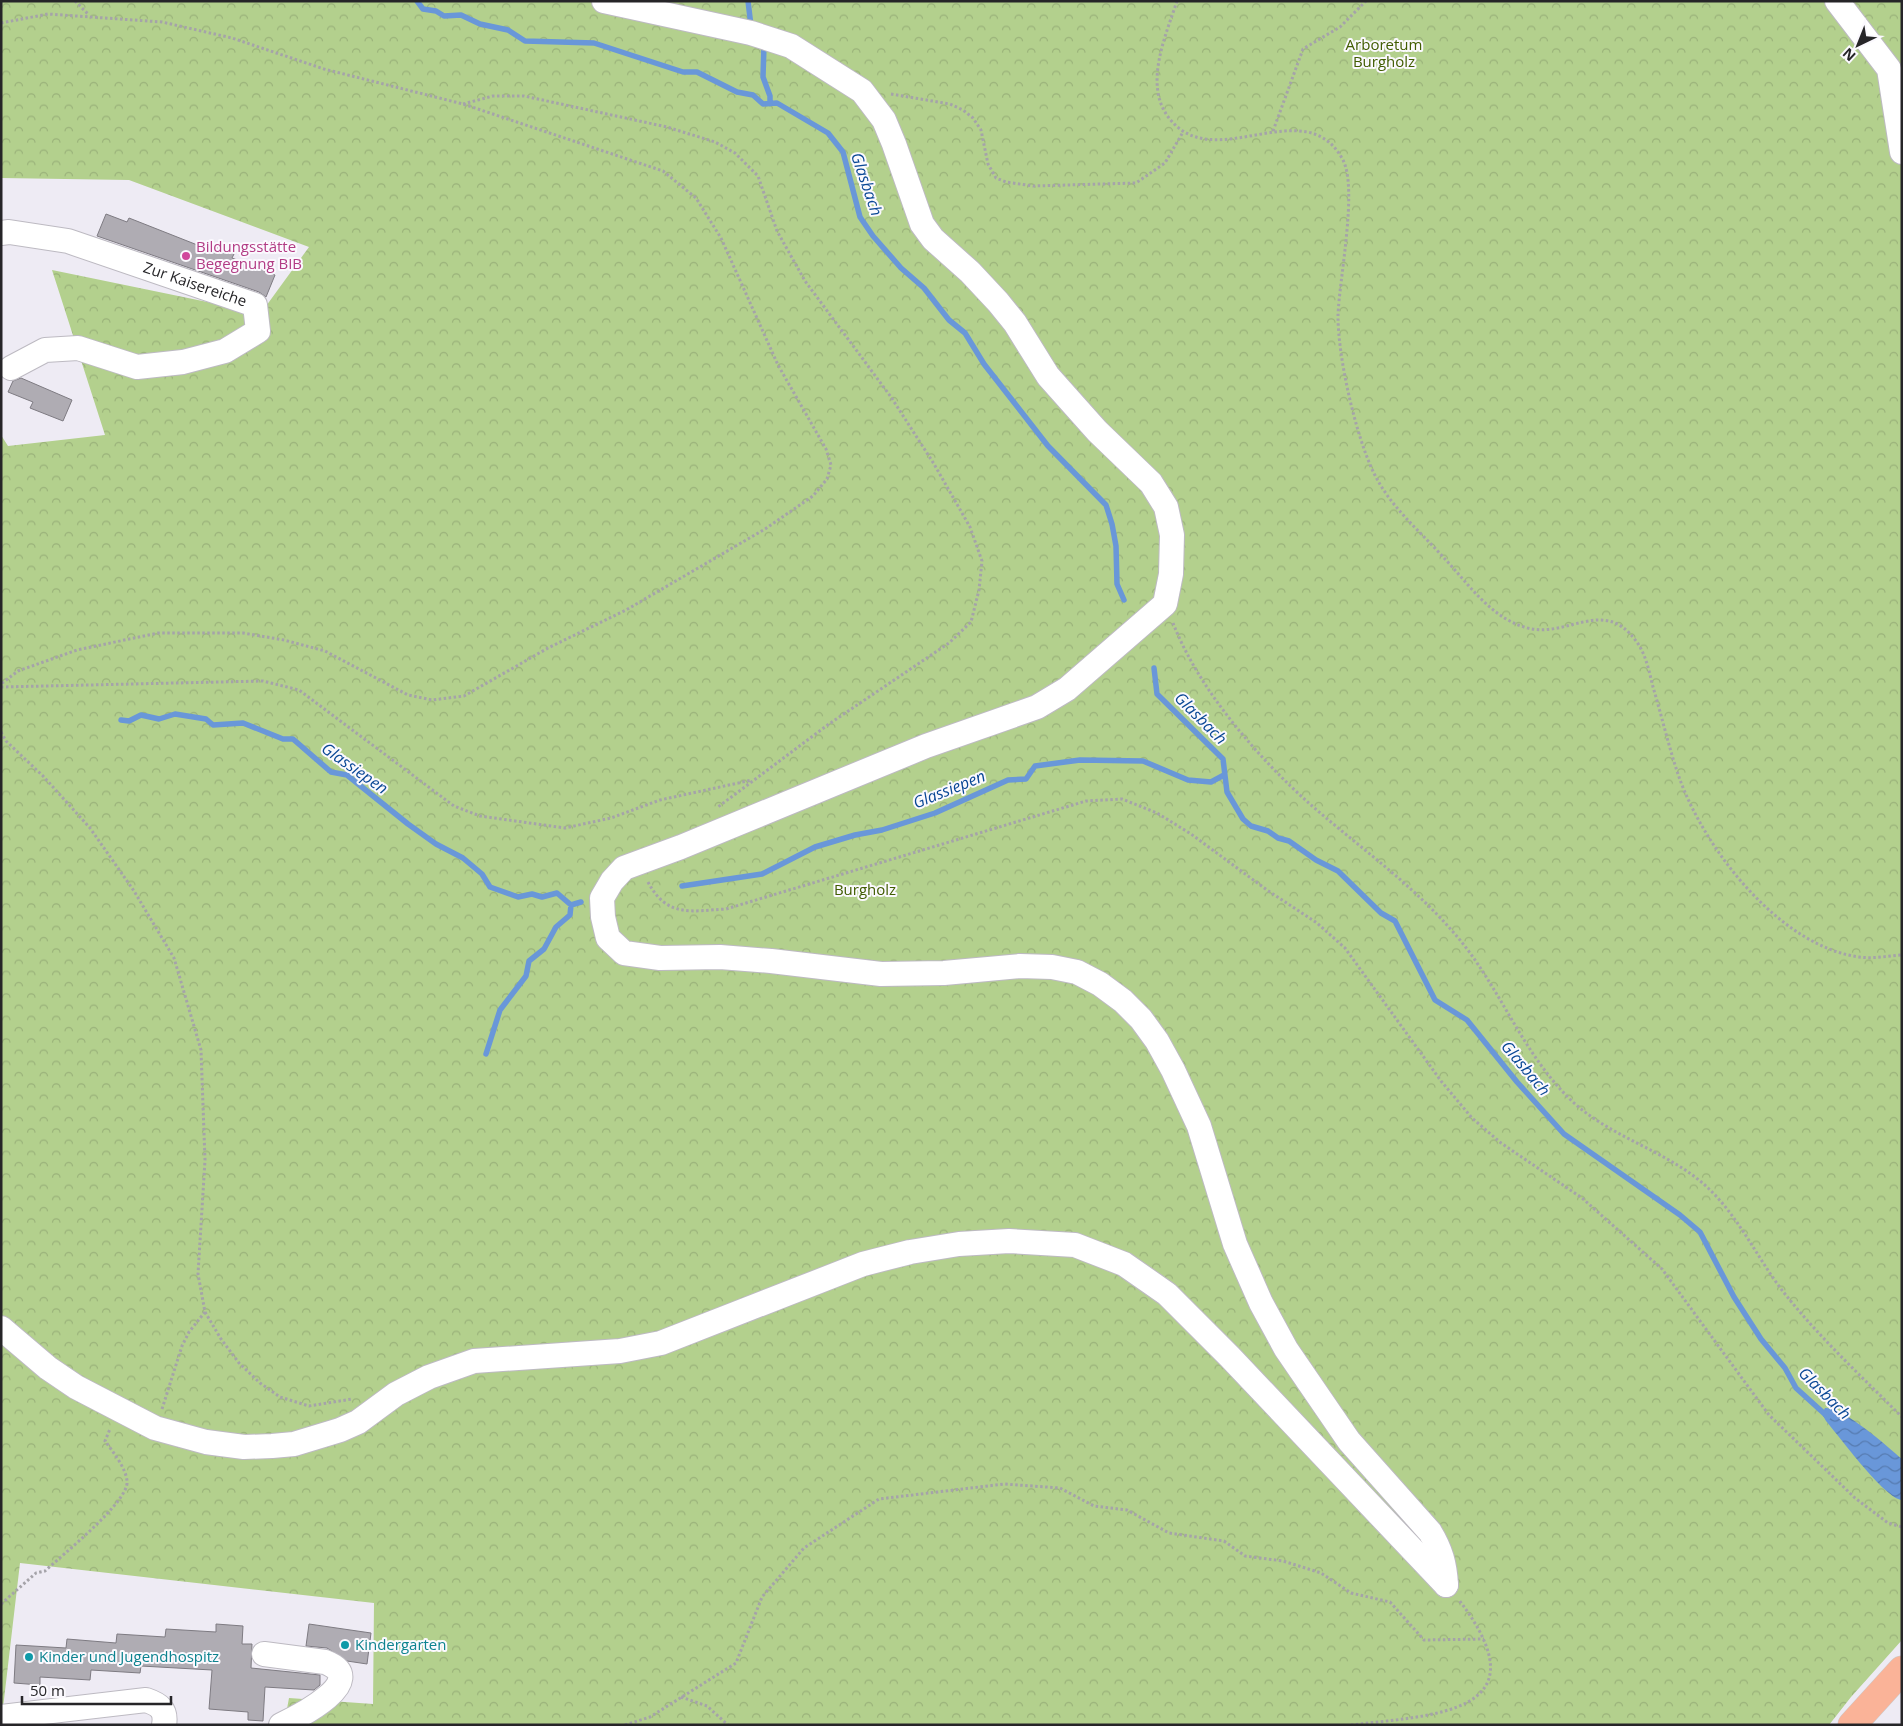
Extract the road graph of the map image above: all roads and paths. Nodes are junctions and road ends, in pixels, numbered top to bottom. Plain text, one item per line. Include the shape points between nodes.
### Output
1 (75, 1) edge
2 (604, 1) edge
3 (1178, 1) edge
4 (1366, 1) edge
5 (1837, 1) edge
6 (89, 15) junction
7 (1, 23) edge
8 (862, 91) junction
9 (463, 104) junction
10 (1273, 131) junction
11 (1183, 132) junction
12 (1902, 152) edge
13 (1, 233) edge
14 (11, 368) dead end
15 (1165, 604) junction
16 (1, 684) edge
17 (1, 687) edge
18 (1, 732) edge
19 (752, 780) junction
20 (716, 809) dead end
21 (657, 856) junction
22 (1902, 955) edge
23 (205, 1312) junction
24 (1, 1328) edge
25 (361, 1398) dead end
26 (1902, 1417) edge
27 (112, 1427) dead end
28 (156, 1428) junction
29 (1902, 1528) edge
30 (1446, 1585) junction
31 (1, 1604) edge
32 (1484, 1638) junction
33 (264, 1654) dead end
34 (1902, 1670) edge
35 (681, 1697) junction
36 (1, 1717) edge
37 (164, 1725) edge
38 (282, 1725) edge
39 (626, 1725) edge
40 (728, 1725) edge
41 (1351, 1725) edge
42 (1852, 1725) edge

1 - 6 path
2 - 8 street via 751,33 791,46
3 - 11 path via 1164,41 1157,78 1164,111
4 - 10 path via 1340,27 1303,49
5 - 12 street via 1890,70
6 - 7 path via 48,14
6 - 9 path via 162,22 232,38 324,69
8 - 11 path via 941,102 963,110 981,130 988,164 996,178 1033,186 1136,183 1165,163
8 - 15 street via 884,120 922,224 933,239 998,302 1048,376 1150,483 1166,507 1172,534 1171,574
9 - 16 path via 663,171 696,198 721,238 778,365 826,449 831,465 827,479 813,496 758,534 626,610 548,648 464,696 432,700 408,694 326,651 243,633 158,633 77,650 18,671
9 - 19 path via 493,96 524,96 667,127 715,142 735,153 758,176 778,230 804,281 891,397 970,527 982,561 980,590 971,622 949,643
10 - 11 path via 1216,140 1202,140
10 - 22 path via 1302,130 1317,135 1338,152 1347,168 1347,221 1338,322 1363,448 1383,491 1482,600 1507,620 1535,630 1609,619 1630,632 1643,652 1679,777 1694,814 1734,875 1773,912 1821,944 1860,958
13 - 14 street, Zur Kaisereiche via 68,241 256,305 258,331 225,351 183,362 137,367 78,348 45,350
15 - 21 street via 1067,689 1037,707 926,746
15 - 26 path via 1198,673 1230,717 1268,763 1310,804 1415,893 1444,922 1468,951 1517,1030 1557,1085 1604,1126 1686,1170 1708,1188 1735,1219 1803,1316
17 - 19 path via 263,681 299,690 454,806 510,822 565,828 611,818 660,800
18 - 23 path via 90,828 134,891 174,958 202,1050 206,1160 198,1274
19 - 20 path
21 - 29 path via 647,880 667,906 688,911 726,909 1086,801 1122,798 1158,813 1317,923 1345,948 1441,1081 1472,1118 1501,1143 1582,1198 1662,1269 1769,1415 1855,1498 1888,1523
21 - 30 street via 624,868 602,898 602,917 608,938 624,953 660,958 720,957 771,961 881,974 1052,967 1077,972 1123,1001 1157,1041 1199,1126 1235,1244 1286,1349 1349,1441 1430,1532 1445,1565
23 - 25 path via 239,1363 280,1397 309,1406
23 - 28 path via 182,1346
24 - 28 street via 76,1387
27 - 31 path via 105,1440 127,1480 127,1488 117,1504 45,1571 36,1573
28 - 30 street via 206,1442 244,1447 294,1444 358,1422 396,1394 429,1377 474,1361 620,1351 662,1344 863,1264 910,1252 959,1244 1009,1241 1075,1245 1124,1264 1167,1294
30 - 32 path
32 - 35 path via 1424,1640 1390,1602 1350,1593 1321,1573 1284,1561 1245,1556 1224,1541 1169,1533 1127,1510 1094,1506 1060,1488 1004,1484 879,1499 804,1548 762,1597 736,1663
32 - 41 path via 1490,1672 1485,1685 1472,1700 1445,1713
33 - 38 street via 325,1662 339,1672 340,1680 322,1703
34 - 42 highway
35 - 39 path via 650,1717
35 - 40 path via 707,1706
36 - 37 street via 146,1700 158,1704 163,1710

